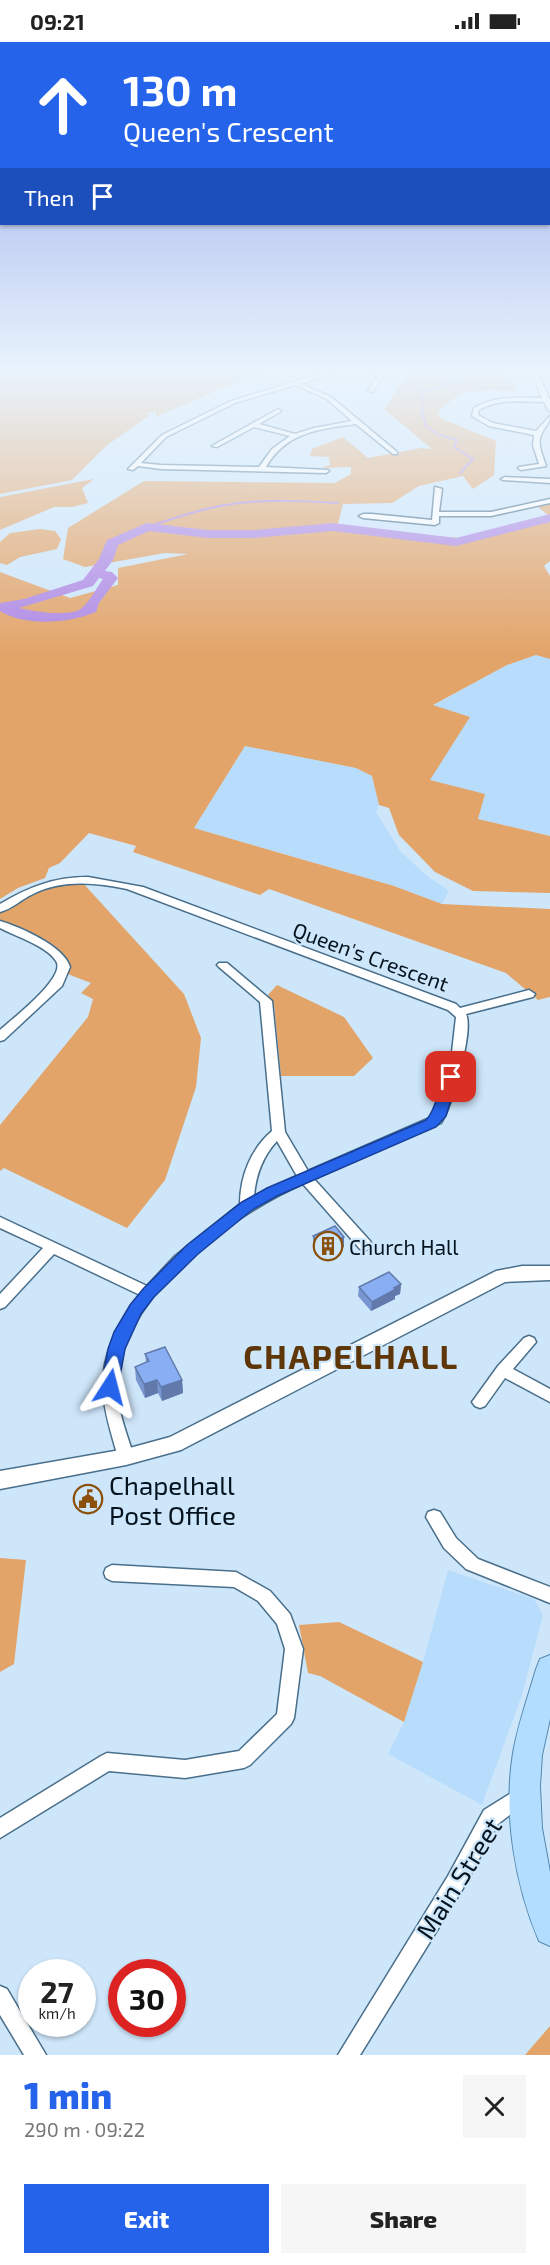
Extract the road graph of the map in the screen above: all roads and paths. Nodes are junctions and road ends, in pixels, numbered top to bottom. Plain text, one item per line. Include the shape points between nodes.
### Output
1 (135, 466) edge
2 (264, 466) edge
3 (543, 466) edge
4 (521, 468) dead end
5 (261, 470) junction
6 (326, 471) dead end
7 (505, 479) dead end
8 (550, 481) edge
9 (438, 489) dead end
10 (550, 501) edge
11 (435, 514) junction
12 (363, 516) dead end
13 (0, 909) edge
14 (0, 924) edge
15 (223, 965) dead end
16 (529, 994) dead end
17 (458, 1012) junction
18 (0, 1037) edge
19 (279, 1132) junction
20 (306, 1178) junction
21 (247, 1206) junction
22 (0, 1222) edge
23 (365, 1245) dead end
24 (52, 1247) junction
25 (550, 1273) edge
26 (149, 1293) junction
27 (0, 1303) edge
28 (529, 1342) dead end
29 (503, 1370) junction
30 (550, 1396) edge
31 (480, 1402) dead end
32 (126, 1457) junction
33 (0, 1480) edge
34 (434, 1517) dead end
35 (112, 1573) dead end
36 (550, 1595) edge
37 (550, 1669) edge
38 (526, 1801) junction
39 (0, 1829) edge
40 (550, 1930) edge
41 (0, 1996) edge
42 (36, 2055) edge
43 (348, 2055) edge

1 - 5 street
2 - 5 street
3 - 4 street
5 - 6 street
7 - 8 street
9 - 11 street
10 - 11 street via 491,514
11 - 12 street via 434,527 384,516
13 - 17 street, Queen's Crescent via 52,884 118,884
14 - 18 street via 50,948 64,967 58,983
15 - 19 street via 266,1001
16 - 17 street
17 - 20 street, Queen's Crescent via 462,1024 457,1057 437,1120
19 - 20 street
19 - 21 street via 266,1142 254,1166 246,1194
20 - 21 street, Queen's Crescent
20 - 23 street
21 - 26 street, Queen's Crescent via 192,1250
22 - 24 street
24 - 26 street
24 - 27 street
25 - 32 street via 502,1276 174,1444
26 - 32 street, Queen's Crescent via 122,1332 112,1368 110,1387
28 - 29 street
29 - 30 street
29 - 31 street
32 - 33 street
34 - 36 street via 450,1543 472,1564
35 - 39 street via 236,1580 264,1596 284,1620 294,1649 285,1718 244,1760 185,1769 107,1762
37 - 38 main road via 525,1769
38 - 40 main road via 532,1856
38 - 43 street, Main Street via 513,1801 491,1817 455,1883
41 - 42 street

